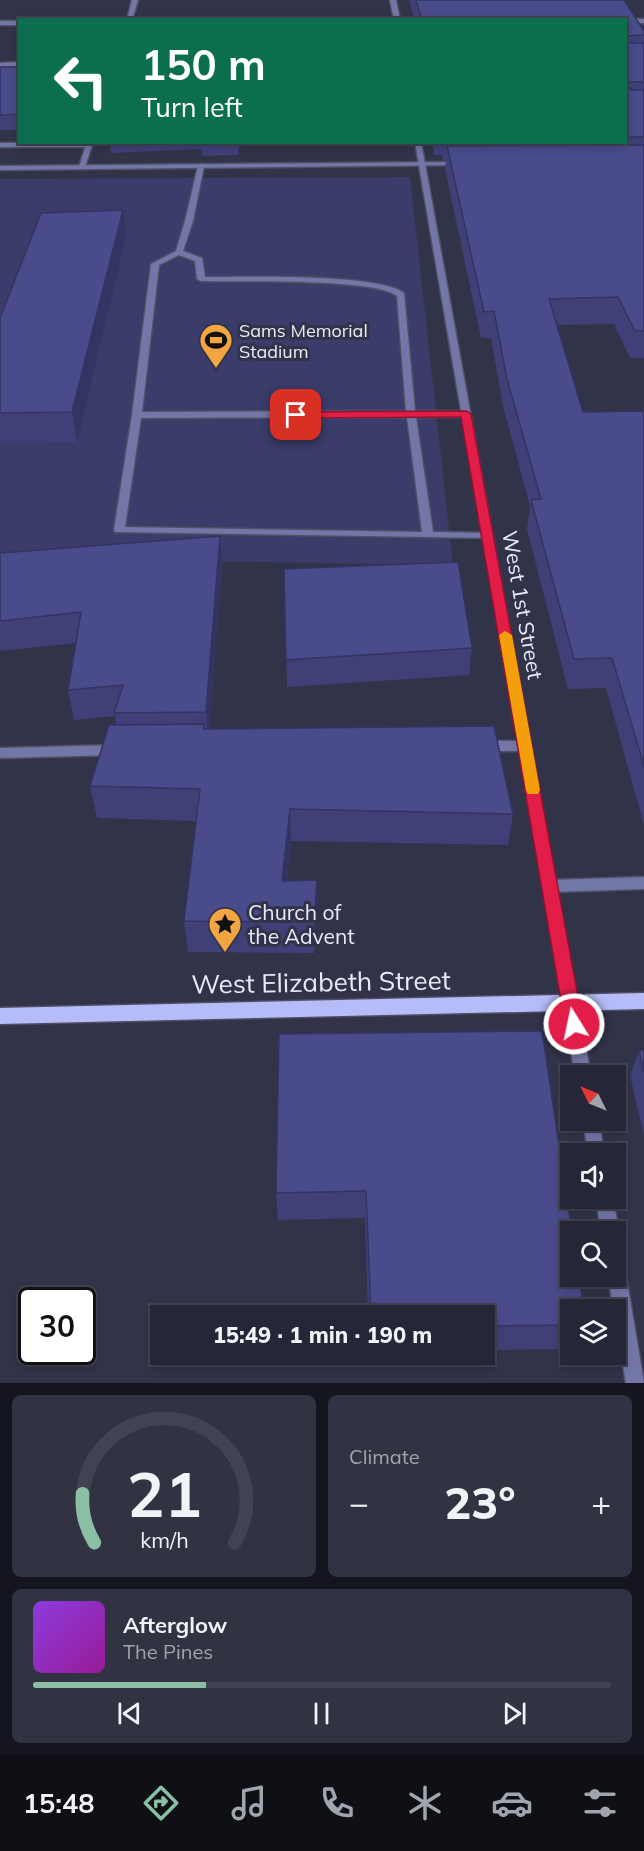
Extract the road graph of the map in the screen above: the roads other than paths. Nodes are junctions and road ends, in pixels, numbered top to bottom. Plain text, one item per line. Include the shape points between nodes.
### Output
1 (135, 0) edge
2 (393, 0) edge
3 (130, 18) edge
4 (397, 18) edge
5 (627, 21) edge
6 (644, 21) edge
7 (0, 23) edge
8 (18, 23) edge
9 (0, 64) edge
10 (18, 64) edge
11 (90, 144) edge
12 (418, 144) edge
13 (0, 145) edge
14 (422, 164) junction
15 (468, 164) edge
16 (201, 166) junction
17 (82, 167) junction
18 (0, 168) edge
19 (179, 252) junction
20 (411, 414) junction
21 (466, 414) junction
22 (137, 415) junction
23 (428, 535) junction
24 (488, 536) junction
25 (467, 746) edge
26 (525, 746) junction
27 (128, 750) edge
28 (0, 753) edge
29 (644, 883) edge
30 (550, 886) junction
31 (644, 1001) edge
32 (571, 1004) junction
33 (0, 1016) edge
34 (581, 1065) edge
35 (619, 1287) edge
36 (635, 1383) edge

1 - 3 street
2 - 4 street
5 - 6 street
7 - 8 street
9 - 10 street
11 - 13 street
11 - 17 street
12 - 14 street, West 1st Street
14 - 15 street
14 - 16 street
14 - 21 street, West 1st Street
16 - 17 street
16 - 19 street
17 - 18 street
19 - 20 street via 199,260 201,279 350,282 395,290 401,295
19 - 22 street via 155,264
20 - 21 street
20 - 22 street
20 - 23 street
21 - 24 street, West 1st Street
22 - 23 street via 119,530
23 - 24 street
24 - 26 street, West 1st Street
25 - 26 street
26 - 30 street, West 1st Street
27 - 28 street
29 - 30 street
30 - 32 street, West 1st Street
31 - 32 main road, West Elizabeth Street
32 - 33 main road, West Elizabeth Street
32 - 34 street, West 1st Street
35 - 36 street

